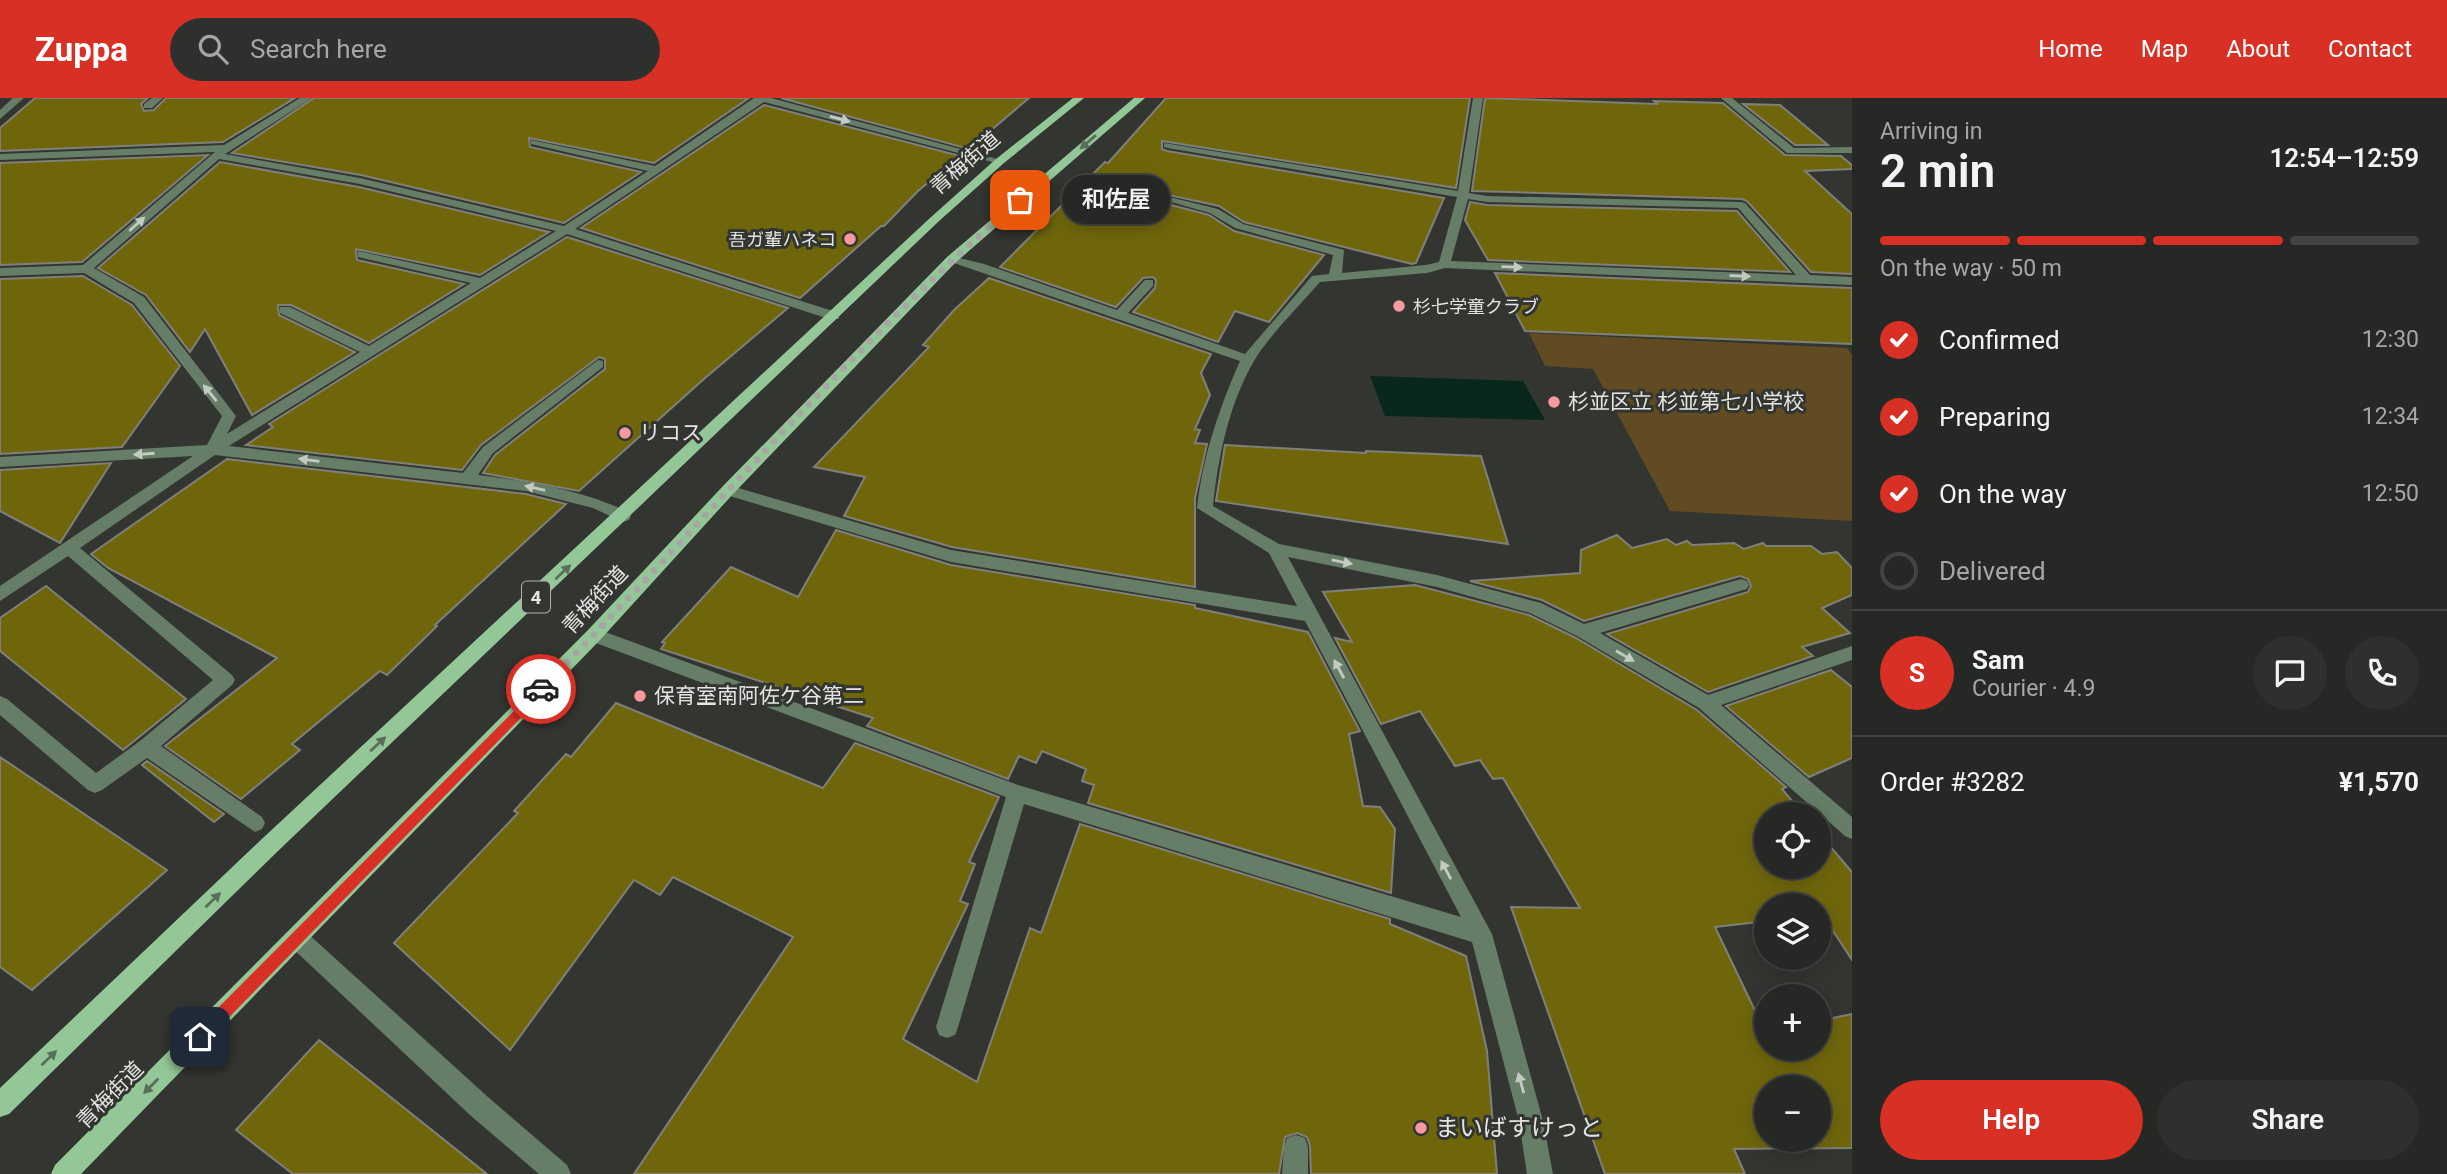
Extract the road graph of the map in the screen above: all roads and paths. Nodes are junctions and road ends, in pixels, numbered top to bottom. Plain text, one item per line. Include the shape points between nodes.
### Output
1 (19, 98) edge
2 (158, 98) edge
3 (307, 98) edge
4 (761, 98) edge
5 (1079, 98) edge
6 (1140, 98) edge
7 (1478, 98) edge
8 (1725, 98) edge
9 (781, 100) edge
10 (148, 106) dead end
11 (0, 116) edge
12 (535, 142) dead end
13 (1168, 145) dead end
14 (1852, 150) edge
15 (222, 152) junction
16 (0, 157) edge
17 (1000, 161) junction
18 (654, 169) junction
19 (1463, 195) junction
20 (1161, 196) dead end
21 (566, 229) junction
22 (362, 254) dead end
23 (951, 260) junction
24 (1444, 264) junction
25 (86, 269) junction
26 (0, 272) edge
27 (1335, 275) junction
28 (1806, 278) junction
29 (1852, 281) edge
30 (482, 282) junction
31 (1149, 283) dead end
32 (285, 310) dead end
33 (1119, 315) junction
34 (834, 316) junction
35 (370, 352) junction
36 (1248, 359) junction
37 (598, 364) dead end
38 (212, 450) junction
39 (0, 462) edge
40 (467, 479) junction
41 (728, 490) junction
42 (622, 516) junction
43 (69, 548) junction
44 (1275, 549) junction
45 (1741, 585) dead end
46 (0, 594) edge
47 (1310, 615) junction
48 (1583, 631) junction
49 (594, 635) junction
50 (1852, 653) edge
51 (1706, 703) junction
52 (0, 704) edge
53 (147, 747) junction
54 (1017, 793) junction
55 (255, 823) dead end
56 (1852, 830) edge
57 (1480, 934) junction
58 (297, 938) junction
59 (947, 1027) dead end
60 (0, 1105) edge
61 (1296, 1147) dead end
62 (64, 1174) edge
63 (558, 1174) edge
64 (1295, 1174) edge
65 (1540, 1174) edge

1 - 11 street
2 - 10 street
3 - 15 street
4 - 9 street
4 - 18 street
5 - 17 main road, 青梅街道 / 4
6 -> 23 main road, 青梅街道
7 - 19 street
8 - 14 street via 1791,150
9 -> 17 street
12 - 18 street
13 - 19 street
15 - 16 street
15 - 21 street
25 -> 15 street
17 - 34 main road, 青梅街道 / 4
18 - 21 street
19 - 24 street
19 - 28 street via 1741,205
20 - 27 street via 1214,211 1239,226 1340,253
21 - 30 street
21 - 34 street
22 - 30 street
23 - 33 street
23 - 41 main road, 青梅街道
24 - 27 street
24 -> 28 street
25 - 26 street
38 -> 25 street via 229,416 139,300
27 - 36 street via 1316,279
28 - 29 street
30 - 35 street
31 - 33 street
32 - 35 street
33 - 36 street
34 - 42 main road, 青梅街道 / 4
35 - 38 street
36 - 44 street via 1226,410 1209,468 1205,508
37 - 40 street via 488,450
38 -> 39 street
40 -> 38 street
38 - 43 street
42 -> 40 street via 597,504 526,485
41 - 47 street via 951,556
41 - 49 main road, 青梅街道
60 -> 42 main road, 青梅街道 / 4
43 - 46 street
43 - 53 street via 226,680
44 - 47 street
44 -> 48 street via 1437,581 1535,608
45 - 48 street
57 -> 47 street
48 -> 51 street
49 - 54 street
49 - 58 main road, 青梅街道
50 - 51 street
51 - 56 street
52 - 53 street via 95,783
53 - 55 street
54 - 57 street
54 - 59 street
65 -> 57 street via 1531,1121
58 -> 62 main road, 青梅街道
58 - 63 street
61 - 64 street

